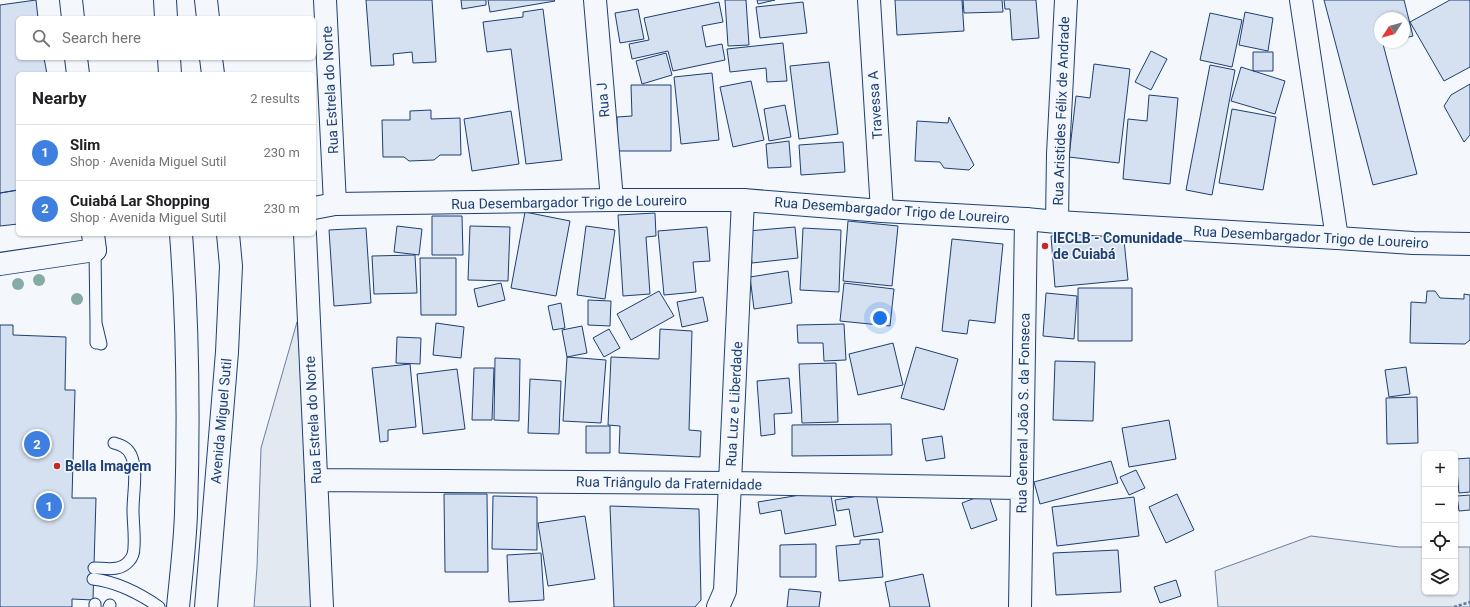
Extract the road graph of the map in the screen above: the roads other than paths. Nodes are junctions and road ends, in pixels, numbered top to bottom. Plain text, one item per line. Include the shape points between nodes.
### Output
1 (71, 0) edge
2 (165, 0) edge
3 (206, 0) edge
4 (325, 0) edge
5 (595, 0) edge
6 (869, 0) edge
7 (1066, 0) edge
8 (1301, 0) edge
9 (73, 16) edge
10 (166, 16) edge
11 (208, 16) edge
12 (76, 60) edge
13 (169, 60) edge
14 (211, 60) edge
15 (78, 72) edge
16 (170, 72) edge
17 (213, 72) edge
18 (612, 200) junction
19 (743, 200) junction
20 (335, 204) junction
21 (316, 208) edge
22 (882, 211) junction
23 (1026, 219) junction
24 (1057, 222) junction
25 (181, 236) edge
26 (228, 236) edge
27 (305, 236) edge
28 (1337, 238) junction
29 (94, 242) edge
30 (1470, 244) edge
31 (0, 264) edge
32 (99, 343) dead end
33 (114, 443) dead end
34 (316, 480) junction
35 (730, 483) junction
36 (1022, 488) junction
37 (158, 607) edge
38 (178, 607) edge
39 (206, 607) edge
40 (322, 607) edge
41 (718, 607) edge
42 (1020, 607) edge

1 - 9 main road
2 - 10 main road
3 - 11 main road
4 - 20 main road, Rua Estrela do Norte
5 - 18 main road, Rua J
6 - 22 main road, Travessa A
7 - 24 main road, Rua Aristides Félix de Andrade
8 - 28 main road
12 - 15 main road
13 - 16 main road
14 - 17 main road
18 - 19 main road, Rua Desembargador Trigo de Loureiro
18 - 20 main road, Rua Desembargador Trigo de Loureiro
19 - 22 main road, Rua Desembargador Trigo de Loureiro
19 - 35 main road, Rua Luz e Liberdade
20 - 21 main road, Rua Desembargador Trigo de Loureiro
22 - 23 main road, Rua Desembargador Trigo de Loureiro
23 - 24 main road, Rua Desembargador Trigo de Loureiro
23 - 36 main road, Rua General João S. da Fonseca
24 - 28 main road, Rua Desembargador Trigo de Loureiro
25 - 38 main road, Avenida Miguel Sutil via 188,379 186,514
26 - 39 main road, Avenida Miguel Sutil via 231,266 227,352
27 - 34 main road, Rua Estrela do Norte
28 - 30 main road, Rua Desembargador Trigo de Loureiro
29 - 31 main road
29 - 32 lane via 96,324
33 - 37 lane via 127,449 133,461 134,548 128,562 120,568 94,573 144,597
34 - 35 main road, Rua Triângulo da Fraternidade
34 - 40 main road, Rua Estrela do Norte
35 - 36 main road, Rua Triângulo da Fraternidade
35 - 41 main road, Rua Luz e Liberdade via 725,591
36 - 42 main road, Rua General João S. da Fonseca

